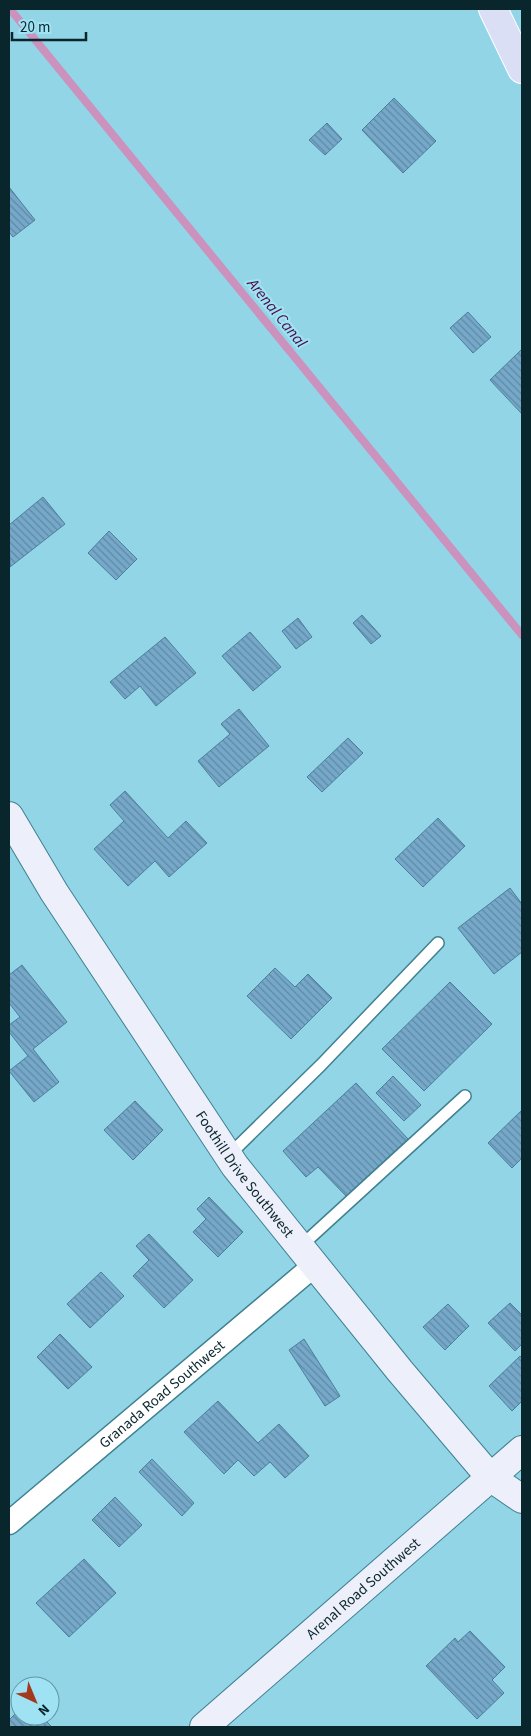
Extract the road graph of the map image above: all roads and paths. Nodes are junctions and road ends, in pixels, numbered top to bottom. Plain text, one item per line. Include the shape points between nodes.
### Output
1 (493, 9) edge
2 (522, 69) edge
3 (9, 816) edge
4 (438, 943) dead end
5 (465, 1096) dead end
6 (228, 1156) junction
7 (308, 1255) junction
8 (522, 1450) edge
9 (490, 1477) junction
10 (522, 1499) edge
11 (9, 1523) edge
12 (204, 1727) edge

1 - 2 main road
3 - 6 street, Foothill Drive Southwest via 48,883
4 - 6 lane
5 - 7 lane
6 - 7 street, Foothill Drive Southwest
7 - 9 street, Foothill Drive Southwest
7 - 11 street, Granada Road Southwest
8 - 9 street, Arenal Road Southwest
9 - 10 street, Foothill Drive Southwest
9 - 12 street, Arenal Road Southwest

